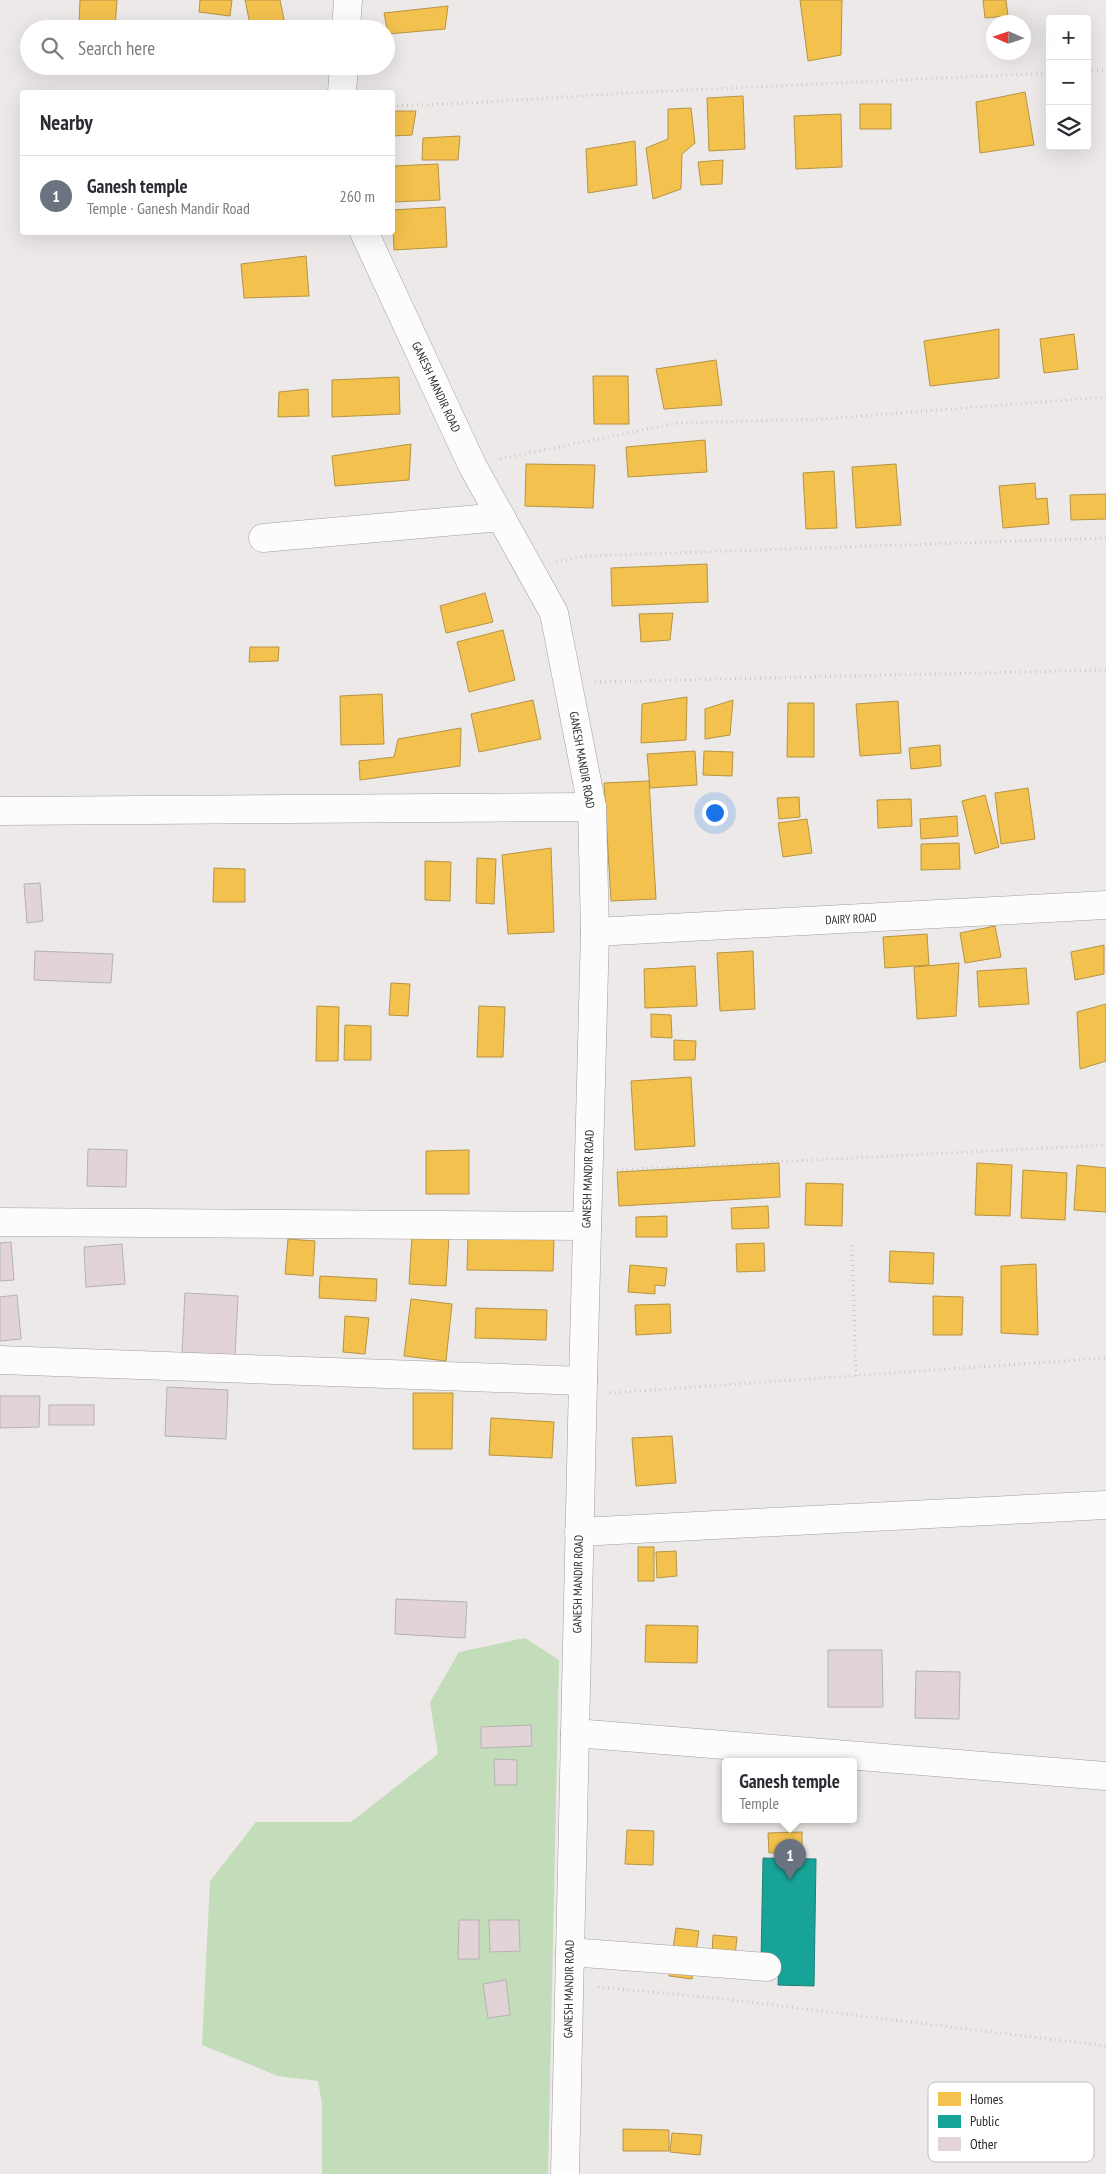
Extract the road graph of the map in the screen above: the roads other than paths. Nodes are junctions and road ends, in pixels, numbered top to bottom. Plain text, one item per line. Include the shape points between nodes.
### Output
1 (348, 0) edge
2 (347, 20) edge
3 (343, 75) edge
4 (342, 90) edge
5 (365, 235) edge
6 (501, 517) junction
7 (263, 538) dead end
8 (592, 807) junction
9 (0, 811) edge
10 (1106, 905) edge
11 (595, 932) junction
12 (0, 1222) edge
13 (587, 1226) junction
14 (0, 1360) edge
15 (582, 1388) junction
16 (1106, 1506) edge
17 (579, 1532) junction
18 (575, 1733) junction
19 (1106, 1776) edge
20 (570, 1952) junction
21 (767, 1967) dead end
22 (565, 2174) edge

1 - 2 street
3 - 4 street
5 - 6 street, GANESH MANDIR ROAD via 472,465
6 - 7 street
6 - 8 street, GANESH MANDIR ROAD via 554,613
8 - 9 street
8 - 11 street, GANESH MANDIR ROAD
10 - 11 street, DAIRY ROAD
11 - 13 street, GANESH MANDIR ROAD
12 - 13 street
13 - 15 street, GANESH MANDIR ROAD
14 - 15 street
15 - 17 street, GANESH MANDIR ROAD
16 - 17 street
17 - 18 street, GANESH MANDIR ROAD
18 - 19 street
18 - 20 street, GANESH MANDIR ROAD
20 - 21 street
20 - 22 street, GANESH MANDIR ROAD

